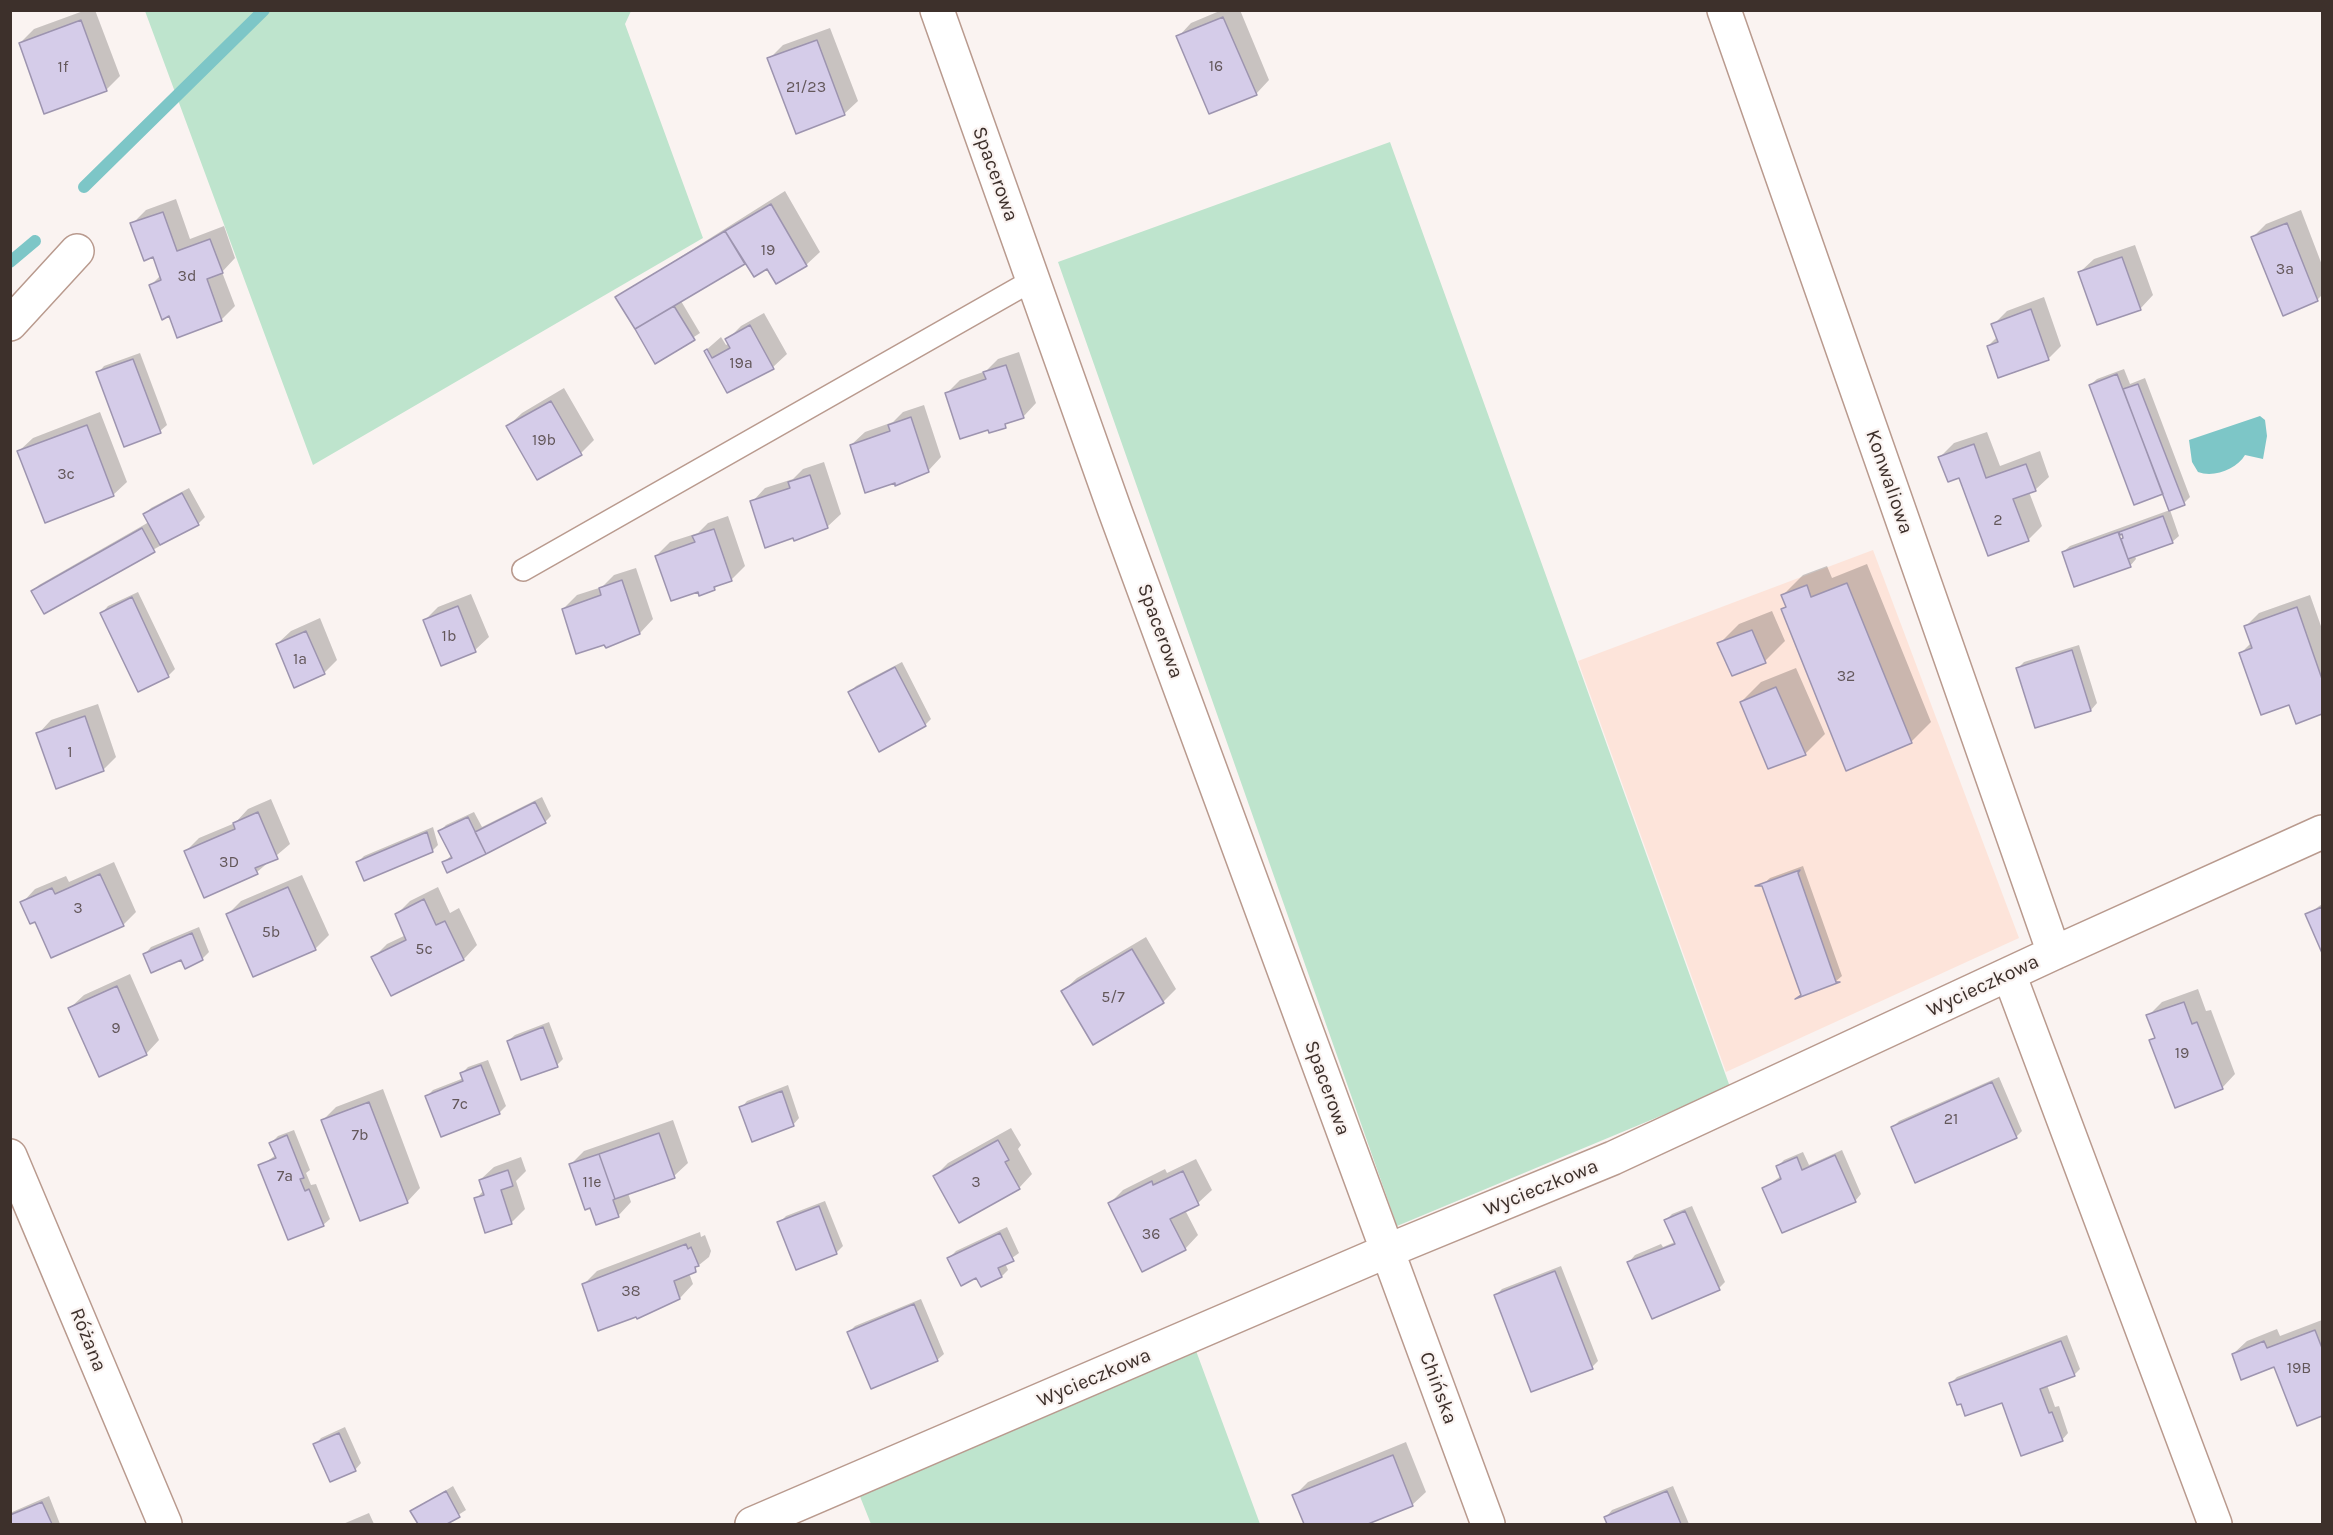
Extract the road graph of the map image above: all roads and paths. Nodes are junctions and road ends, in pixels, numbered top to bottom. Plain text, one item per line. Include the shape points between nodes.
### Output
1 (937, 10) edge
2 (1724, 10) edge
3 (77, 250) dead end
4 (1033, 279) junction
5 (10, 324) edge
6 (523, 570) dead end
7 (2322, 832) edge
8 (2054, 952) junction
9 (2009, 974) junction
10 (10, 1156) edge
11 (1387, 1251) junction
12 (165, 1524) edge
13 (752, 1524) edge
14 (1488, 1524) edge
15 (2215, 1524) edge

1 - 4 street, Spacerowa
2 - 8 street, Konwaliowa
3 - 5 street
4 - 6 lane
4 - 11 street, Spacerowa
7 - 8 street, Wycieczkowa
8 - 9 street, Wycieczkowa
9 - 11 street, Wycieczkowa via 1613,1158
9 - 15 street
10 - 12 street, Różana
11 - 13 street, Wycieczkowa
11 - 14 street, Chińska

